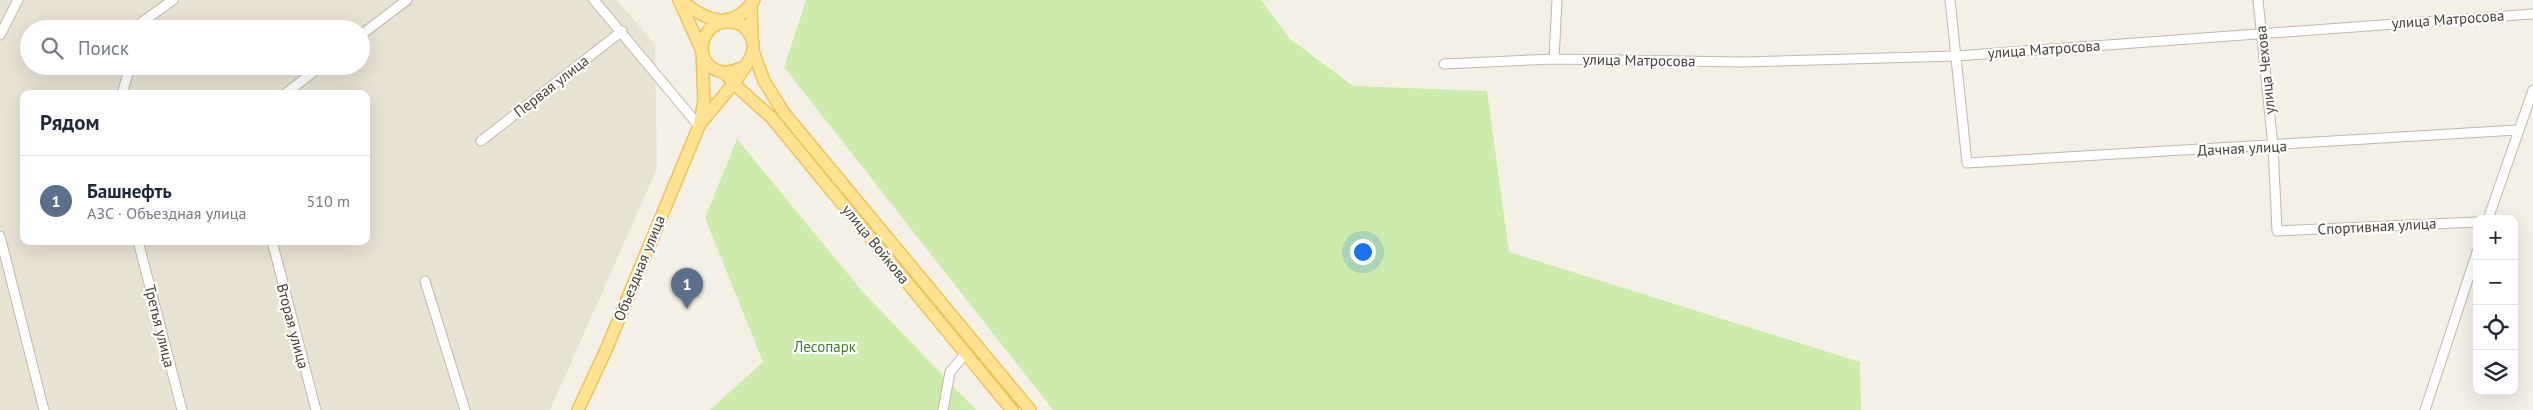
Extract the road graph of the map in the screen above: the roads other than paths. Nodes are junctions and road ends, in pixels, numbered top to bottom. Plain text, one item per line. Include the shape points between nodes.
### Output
1 (18, 0) edge
2 (172, 0) edge
3 (407, 0) edge
4 (594, 0) edge
5 (680, 0) edge
6 (1557, 0) edge
7 (1950, 0) edge
8 (2258, 0) edge
9 (751, 1) edge
10 (2533, 14) edge
11 (145, 20) edge
12 (724, 21) junction
13 (370, 28) edge
14 (622, 31) junction
15 (2262, 32) junction
16 (0, 35) edge
17 (753, 45) junction
18 (702, 51) junction
19 (1956, 56) junction
20 (1554, 59) junction
21 (1444, 64) dead end
22 (742, 68) junction
23 (725, 73) junction
24 (127, 75) edge
25 (309, 75) edge
26 (734, 84) junction
27 (123, 90) edge
28 (290, 90) edge
29 (2533, 90) edge
30 (699, 126) junction
31 (2517, 130) junction
32 (481, 141) dead end
33 (2273, 146) junction
34 (2489, 215) edge
35 (2473, 222) edge
36 (2277, 231) joint
37 (0, 236) edge
38 (139, 245) edge
39 (273, 245) edge
40 (2474, 260) edge
41 (425, 281) dead end
42 (966, 353) junction
43 (44, 410) edge
44 (182, 410) edge
45 (316, 410) edge
46 (465, 410) edge
47 (578, 410) edge
48 (943, 410) edge
49 (1012, 410) edge
50 (1030, 410) edge
51 (2425, 410) edge

1 - 16 street
2 - 11 street
3 - 13 street
4 - 14 street
5 - 12 main road via 696,13
5 - 18 main road
6 - 20 street
7 - 19 street
8 - 15 street, улица Чехова
9 - 12 main road via 740,14
9 - 17 main road
10 - 15 street, улица Матросова
12 - 17 main road via 742,25
12 - 18 main road via 712,26 703,37
14 - 30 street
14 - 32 street, Первая улица
15 - 19 street, улица Матросова
15 - 33 street, улица Чехова
17 - 22 main road via 750,61
17 - 50 main road, улица Войкова via 764,82 784,113
18 - 23 main road via 714,69
18 - 30 main road via 704,101
19 - 20 street, улица Матросова via 1742,62
19 - 33 street, Дачная улица via 1967,162
20 - 21 street, улица Матросова
22 - 23 main road
22 - 26 main road
23 - 26 main road, улица Войкова
24 - 27 street
25 - 28 street
26 - 30 main road
26 - 42 main road, улица Войкова via 772,116
29 - 31 street
30 - 47 main road, Объездная улица
31 - 33 street, Дачная улица
31 - 34 street
33 - 36 street, улица Чехова
35 - 36 street, Спортивная улица
37 - 43 street
38 - 44 street, Третья улица
39 - 45 street, Вторая улица
40 - 51 street
41 - 46 street
42 - 48 street via 950,372
42 - 49 main road, улица Войкова

